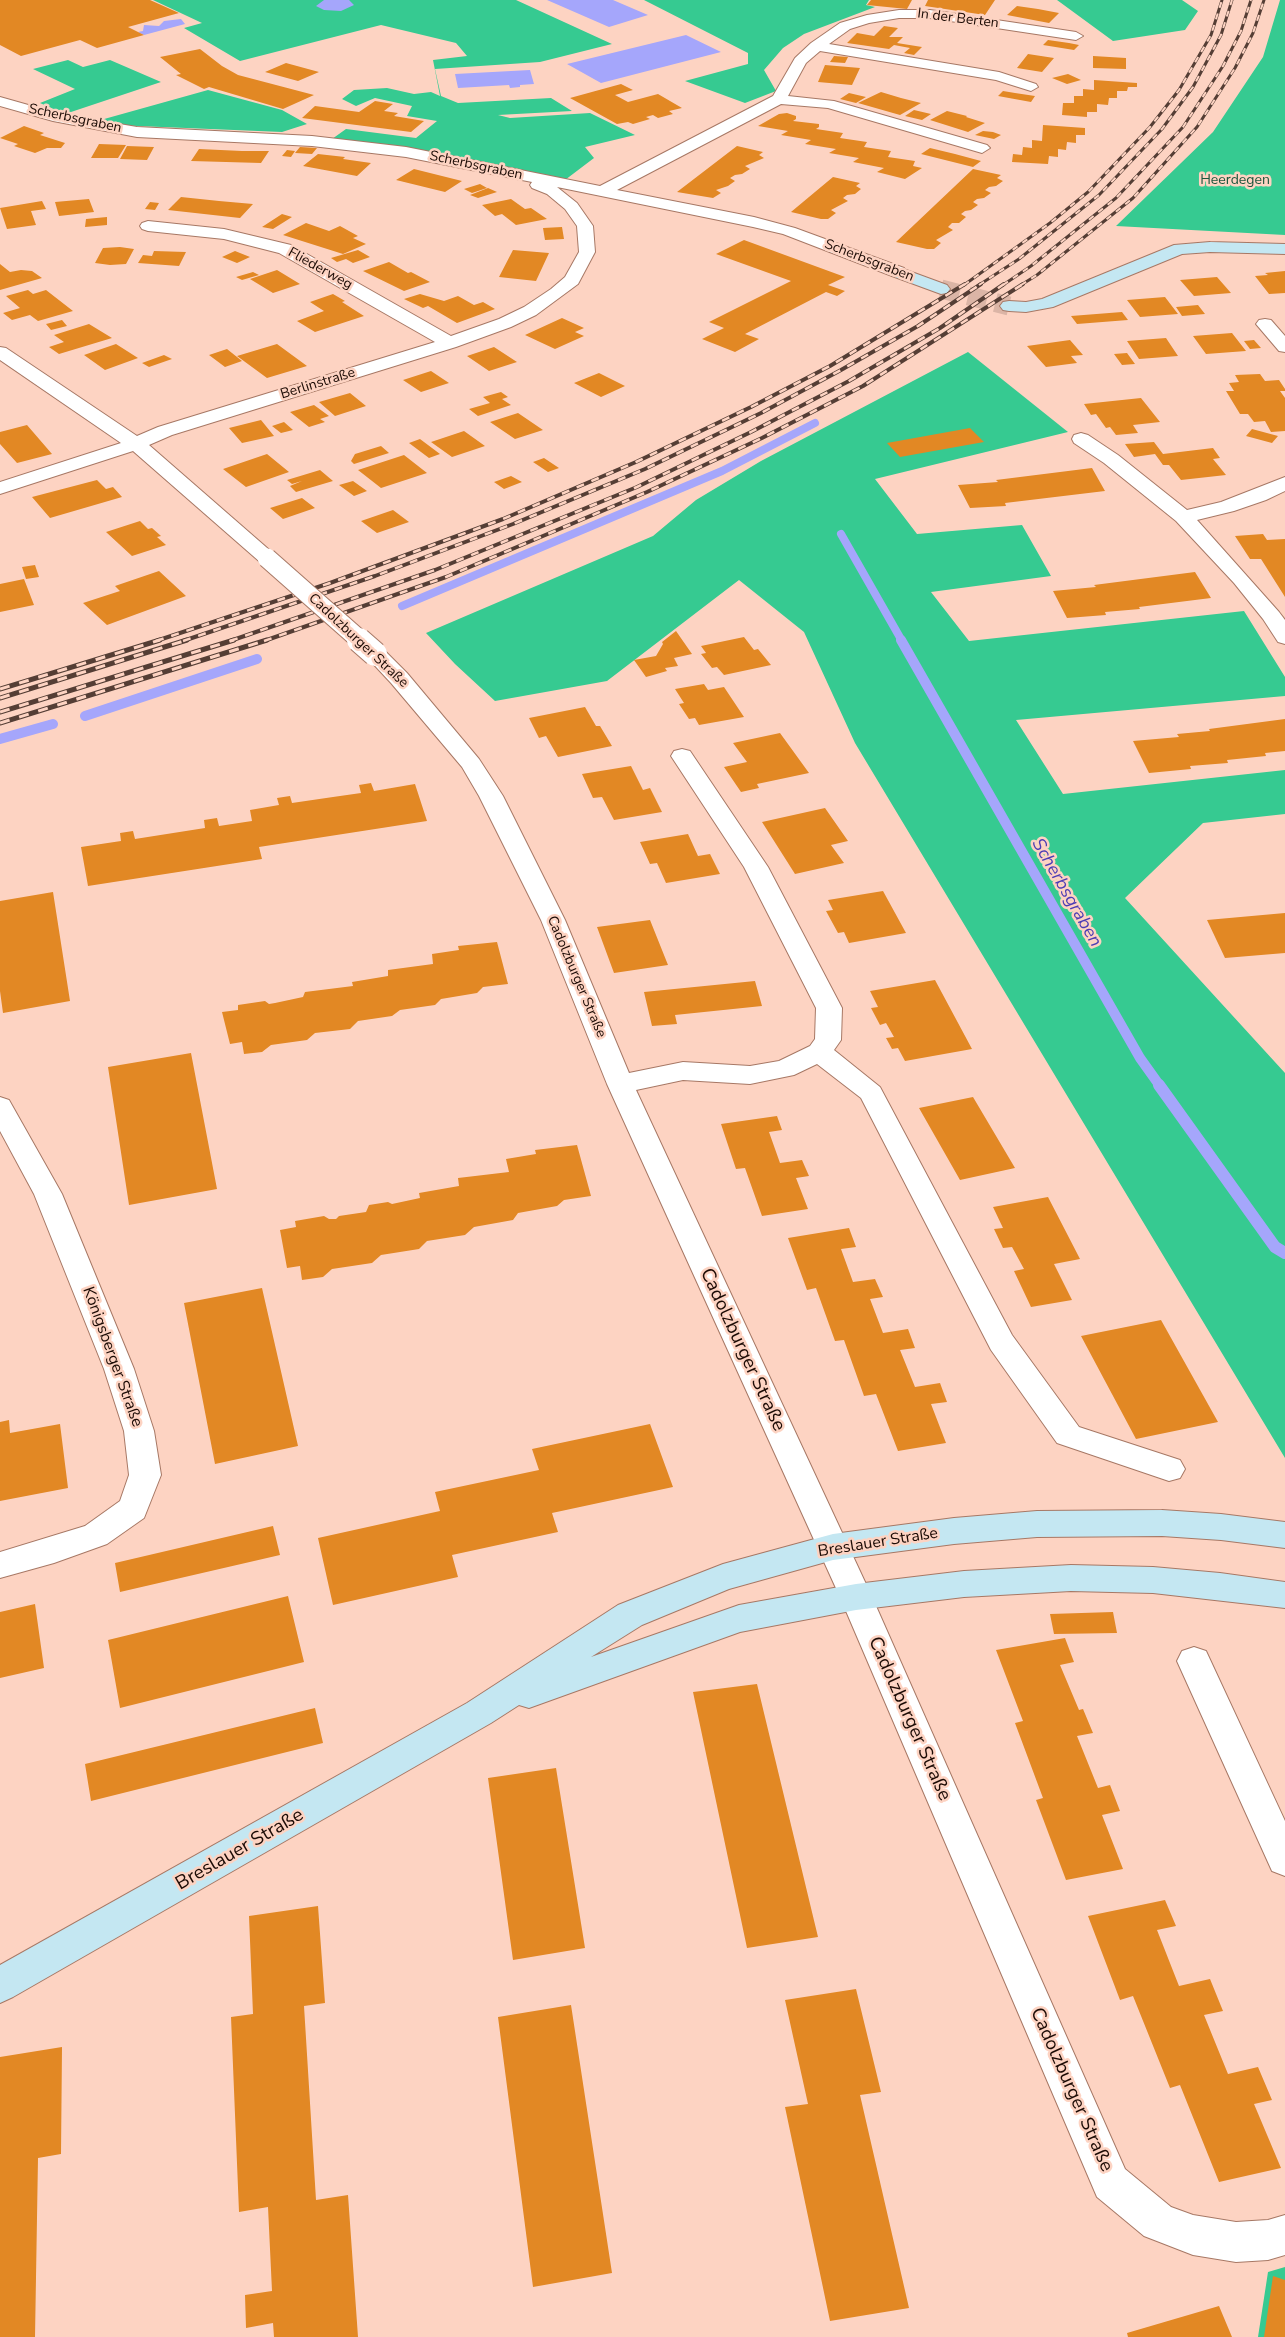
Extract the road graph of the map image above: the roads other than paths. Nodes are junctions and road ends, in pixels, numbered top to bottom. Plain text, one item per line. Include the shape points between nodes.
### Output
1 (1076, 36) dead end
2 (816, 46) junction
3 (1030, 87) dead end
4 (778, 99) junction
5 (0, 101) edge
6 (982, 148) dead end
7 (513, 174) junction
8 (601, 192) junction
9 (624, 196) junction
10 (595, 216) junction
11 (148, 226) dead end
12 (1285, 249) edge
13 (898, 272) joint
14 (941, 289) tunnel mouth
15 (1009, 306) tunnel mouth
16 (1265, 324) dead end
17 (450, 343) junction
18 (1285, 347) edge
19 (0, 352) edge
20 (1081, 439) dead end
21 (136, 444) junction
22 (1285, 483) edge
23 (0, 488) edge
24 (1183, 518) junction
25 (1285, 638) edge
26 (682, 756) dead end
27 (819, 1052) junction
28 (620, 1084) junction
29 (0, 1106) edge
30 (1169, 1469) dead end
31 (1285, 1535) edge
32 (832, 1547) junction
33 (0, 1565) edge
34 (1285, 1595) edge
35 (856, 1597) junction
36 (1194, 1661) dead end
37 (479, 1713) junction
38 (1285, 1860) edge
39 (0, 1985) edge
40 (1285, 2235) edge

1 - 2 street, In der Berten via 946,16 911,14 856,22
2 - 3 street via 999,76
2 - 4 street, In der Berten via 800,61
4 - 6 street via 829,104
4 - 8 street
5 - 7 street, Scherbsgraben via 58,118 136,132 312,141 406,152
7 - 8 street, Scherbsgraben
7 - 10 street via 553,191 571,206
8 - 9 street, Scherbsgraben
9 - 10 street
9 - 13 street, Scherbsgraben via 789,231
10 - 17 street, Berlinstraße via 587,252 572,280 557,293 505,323
11 - 17 street, Fliederweg via 224,234 285,249
12 - 15 main road via 1180,249 1047,303
13 - 14 main road, Scherbsgraben
16 - 18 street
17 - 21 street, Berlinstraße via 165,431
19 - 21 street, Cadolzburger Straße
20 - 24 street via 1111,459
21 - 23 street, Berlinstraße
21 - 28 street, Cadolzburger Straße, bridge via 374,654 399,678 471,764 492,796 552,920
22 - 24 street via 1227,508
24 - 25 street via 1241,579 1272,616
26 - 27 street via 756,867 830,1008 828,1040
27 - 28 street via 786,1068 750,1075 683,1071
27 - 30 street via 871,1093 1001,1342 1068,1435
28 - 32 street, Cadolzburger Straße
29 - 33 street, Königsberger Straße via 48,1194 119,1369 139,1431 145,1475 132,1509 96,1535
31 - 32 main road, Breslauer Straße via 1221,1526 1162,1523 1037,1524
32 - 35 street, Cadolzburger Straße
32 - 37 main road, Breslauer Straße via 723,1577 630,1615
34 - 35 main road, Breslauer Straße via 1153,1580 1071,1578 964,1584
35 - 37 main road, Breslauer Straße via 739,1619
35 - 40 street, Cadolzburger Straße via 1111,2183 1158,2222 1192,2235 1236,2242 1268,2240
36 - 38 street
37 - 39 main road, Breslauer Straße

